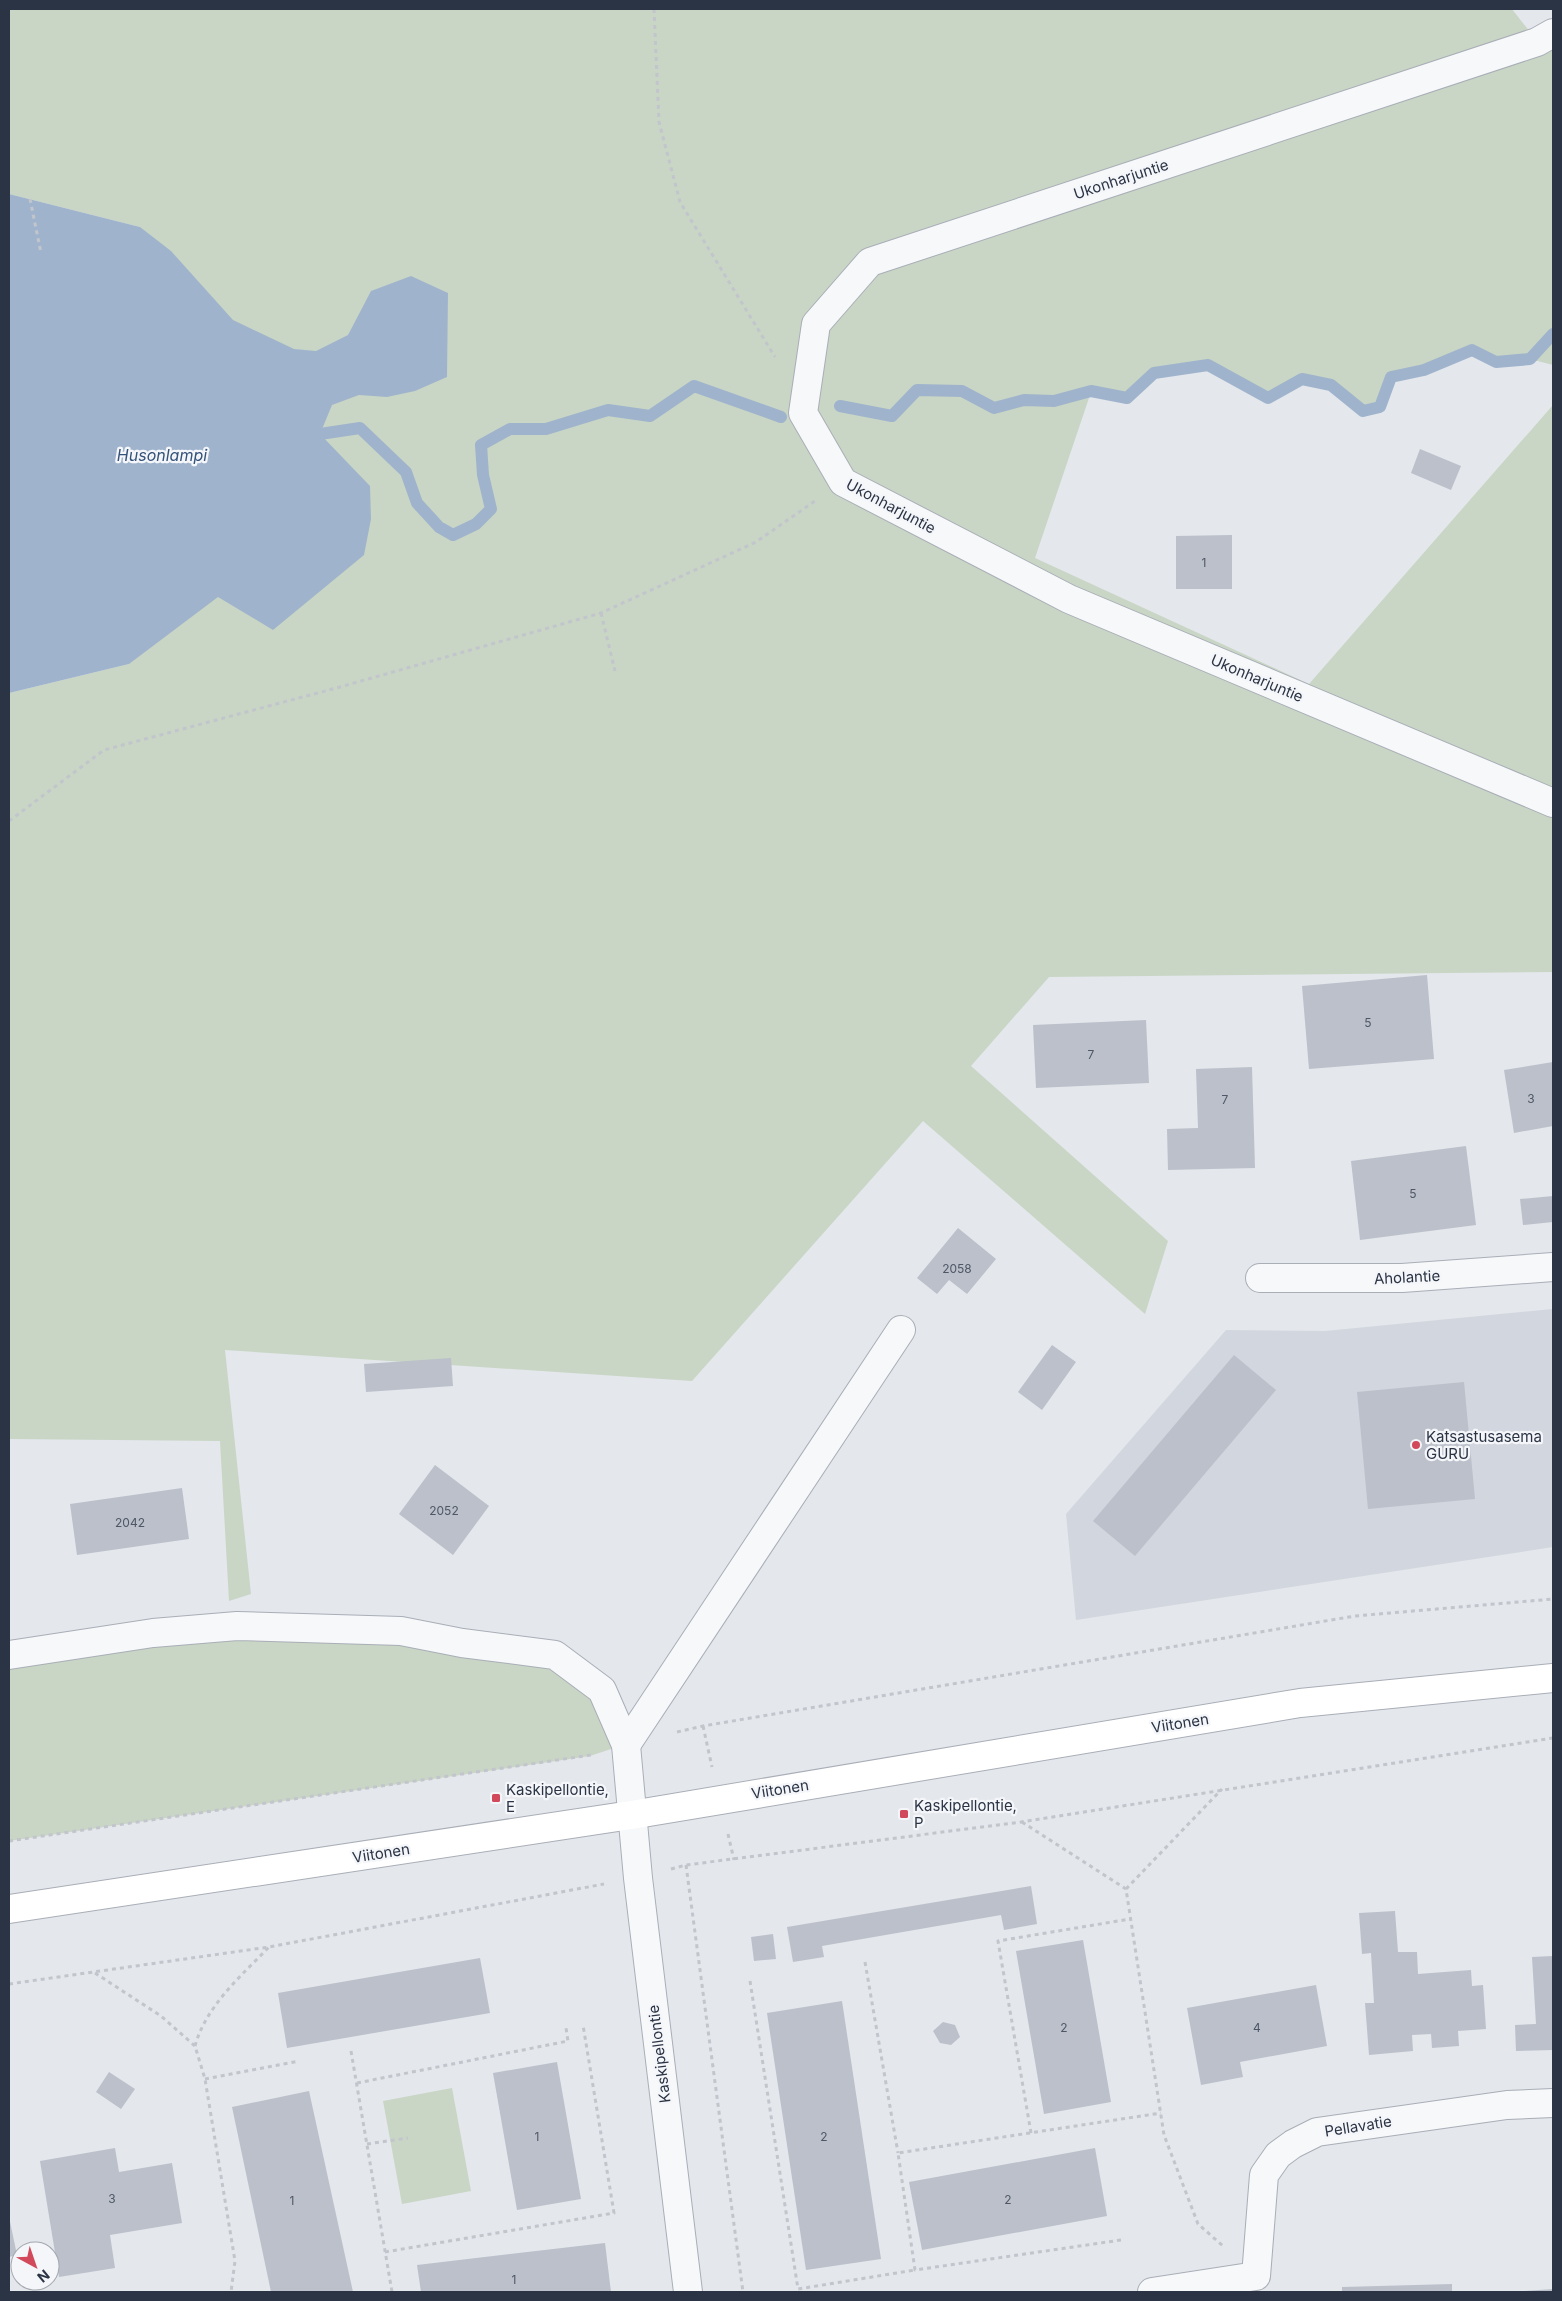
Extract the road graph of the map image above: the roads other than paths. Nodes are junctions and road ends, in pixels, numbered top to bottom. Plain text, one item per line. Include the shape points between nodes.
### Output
1 (1553, 33) edge
2 (1553, 803) edge
3 (1553, 1267) edge
4 (1260, 1278) dead end
5 (902, 1330) dead end
6 (9, 1655) edge
7 (1553, 1678) edge
8 (626, 1744) junction
9 (631, 1815) junction
10 (9, 1909) edge
11 (1553, 2103) edge
12 (1257, 2284) edge
13 (688, 2292) edge
14 (1152, 2292) edge

1 - 2 street, Ukonharjuntie via 1537,42 870,262 816,324 803,413 843,482 1070,599
3 - 4 street, Aholantie via 1402,1278
5 - 8 street
6 - 8 street, Kaskipellontie via 153,1633 237,1626 401,1631 555,1655 602,1690
7 - 9 main road, Viitonen via 1300,1703
8 - 9 street, Kaskipellontie
9 - 10 main road, Viitonen
9 - 13 street, Kaskipellontie
11 - 12 street, Pellavatie via 1507,2105 1317,2132 1293,2144 1278,2155 1264,2175
12 - 14 street

